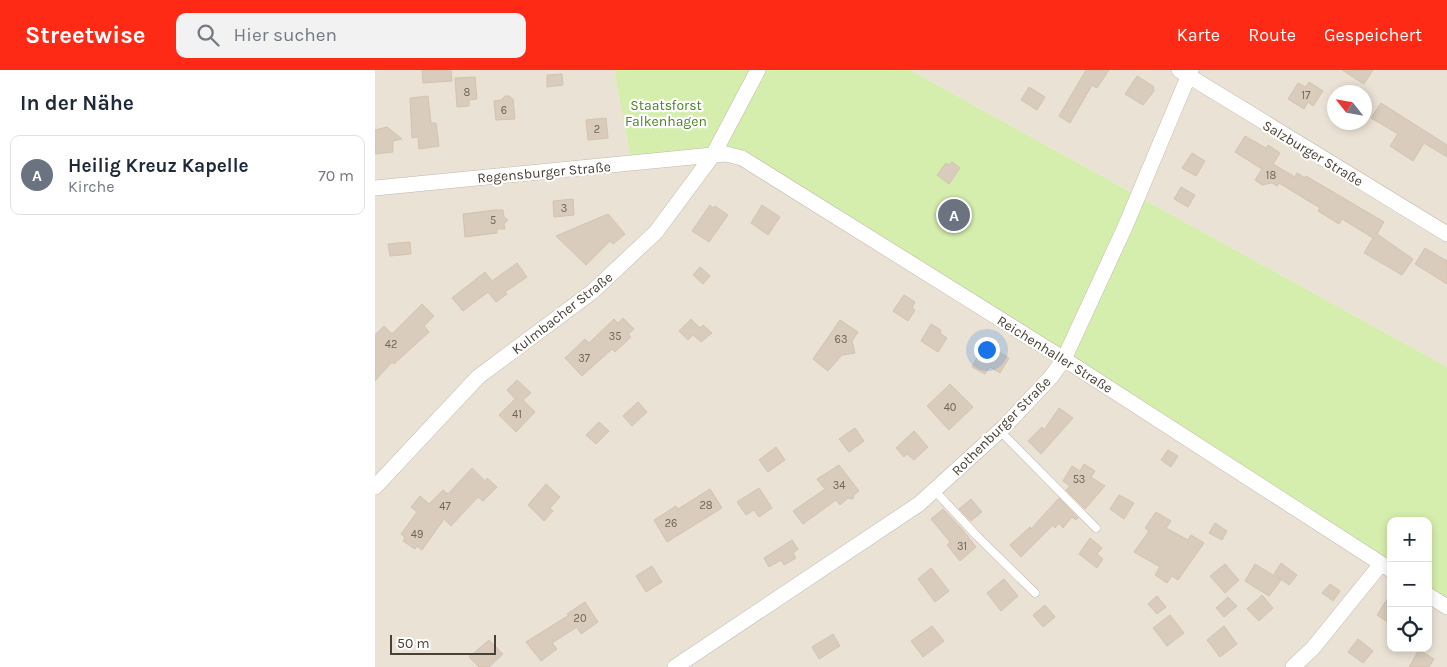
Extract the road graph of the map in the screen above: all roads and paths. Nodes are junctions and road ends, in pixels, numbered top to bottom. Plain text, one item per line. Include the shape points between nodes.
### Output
1 (758, 70) edge
2 (1186, 72) edge
3 (713, 155) junction
4 (375, 188) edge
5 (1447, 234) edge
6 (1064, 359) junction
7 (1000, 431) junction
8 (375, 487) edge
9 (935, 491) junction
10 (1096, 528) dead end
11 (1386, 567) edge
12 (1035, 593) dead end
13 (1432, 598) edge
14 (1447, 607) edge
15 (675, 667) edge
16 (1293, 667) edge

1 - 3 street, Kulmbacher Straße
2 - 5 street, Salzburger Straße
2 - 6 street, Rothenburger Straße via 1125,227
3 - 4 street, Regensburger Straße
3 - 6 street, Reichenhaller Straße via 742,158
3 - 8 street, Kulmbacher Straße via 656,232 592,292 478,377
6 - 7 street, Rothenburger Straße via 1051,378
6 - 11 street, Reichenhaller Straße
7 - 9 street, Rothenburger Straße
7 - 10 lane
9 - 12 lane
9 - 15 street, Rothenburger Straße
11 - 16 street
13 - 14 street

